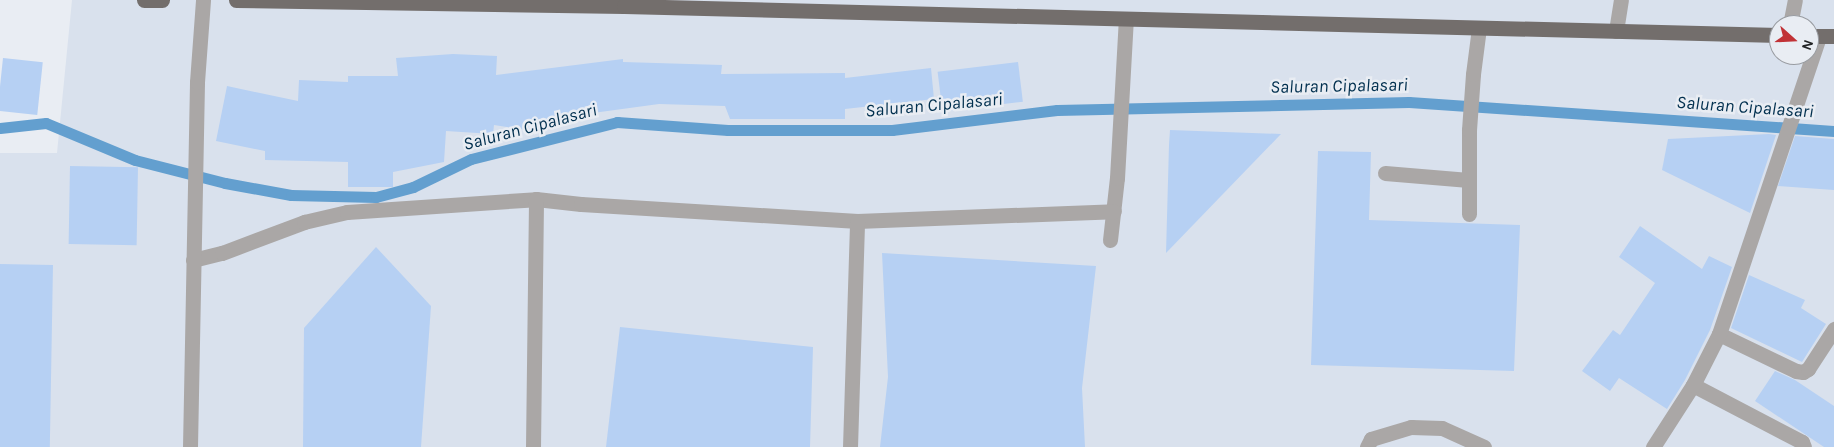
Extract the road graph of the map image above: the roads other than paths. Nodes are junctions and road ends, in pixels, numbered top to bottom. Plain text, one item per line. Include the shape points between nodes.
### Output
1 (144, 0) edge
2 (153, 0) edge
3 (162, 0) edge
4 (203, 0) edge
5 (236, 0) edge
6 (1621, 0) edge
7 (1795, 0) edge
8 (1792, 15) edge
9 (1126, 19) junction
10 (1479, 28) junction
11 (1616, 31) junction
12 (1769, 35) edge
13 (1819, 36) edge
14 (1834, 36) edge
15 (1806, 65) edge
16 (1385, 173) dead end
17 (1469, 180) junction
18 (536, 199) junction
19 (1114, 212) junction
20 (1469, 214) dead end
21 (857, 222) junction
22 (1110, 240) dead end
23 (193, 260) junction
24 (1834, 329) edge
25 (1719, 334) junction
26 (1693, 385) junction
27 (190, 447) edge
28 (533, 447) edge
29 (850, 447) edge
30 (1367, 447) edge
31 (1484, 447) edge
32 (1653, 447) edge
33 (1804, 447) edge

1 - 2 main road
2 - 3 main road
4 - 23 street via 197,82
5 - 9 main road
6 - 11 street
7 - 8 street
9 - 10 main road
9 - 19 street
10 - 11 main road
10 - 17 street via 1469,130
11 - 12 main road
13 - 14 main road
15 - 25 street
16 - 17 street
17 - 20 street
18 - 21 street
18 - 23 street via 347,212 304,222 222,253
18 - 28 street
19 - 21 street
19 - 22 street
21 - 29 street
23 - 27 street
24 - 25 street via 1808,370 1803,372
25 - 26 street
26 - 32 street
26 - 33 street via 1802,442
30 - 31 street via 1372,439 1411,427 1442,428

